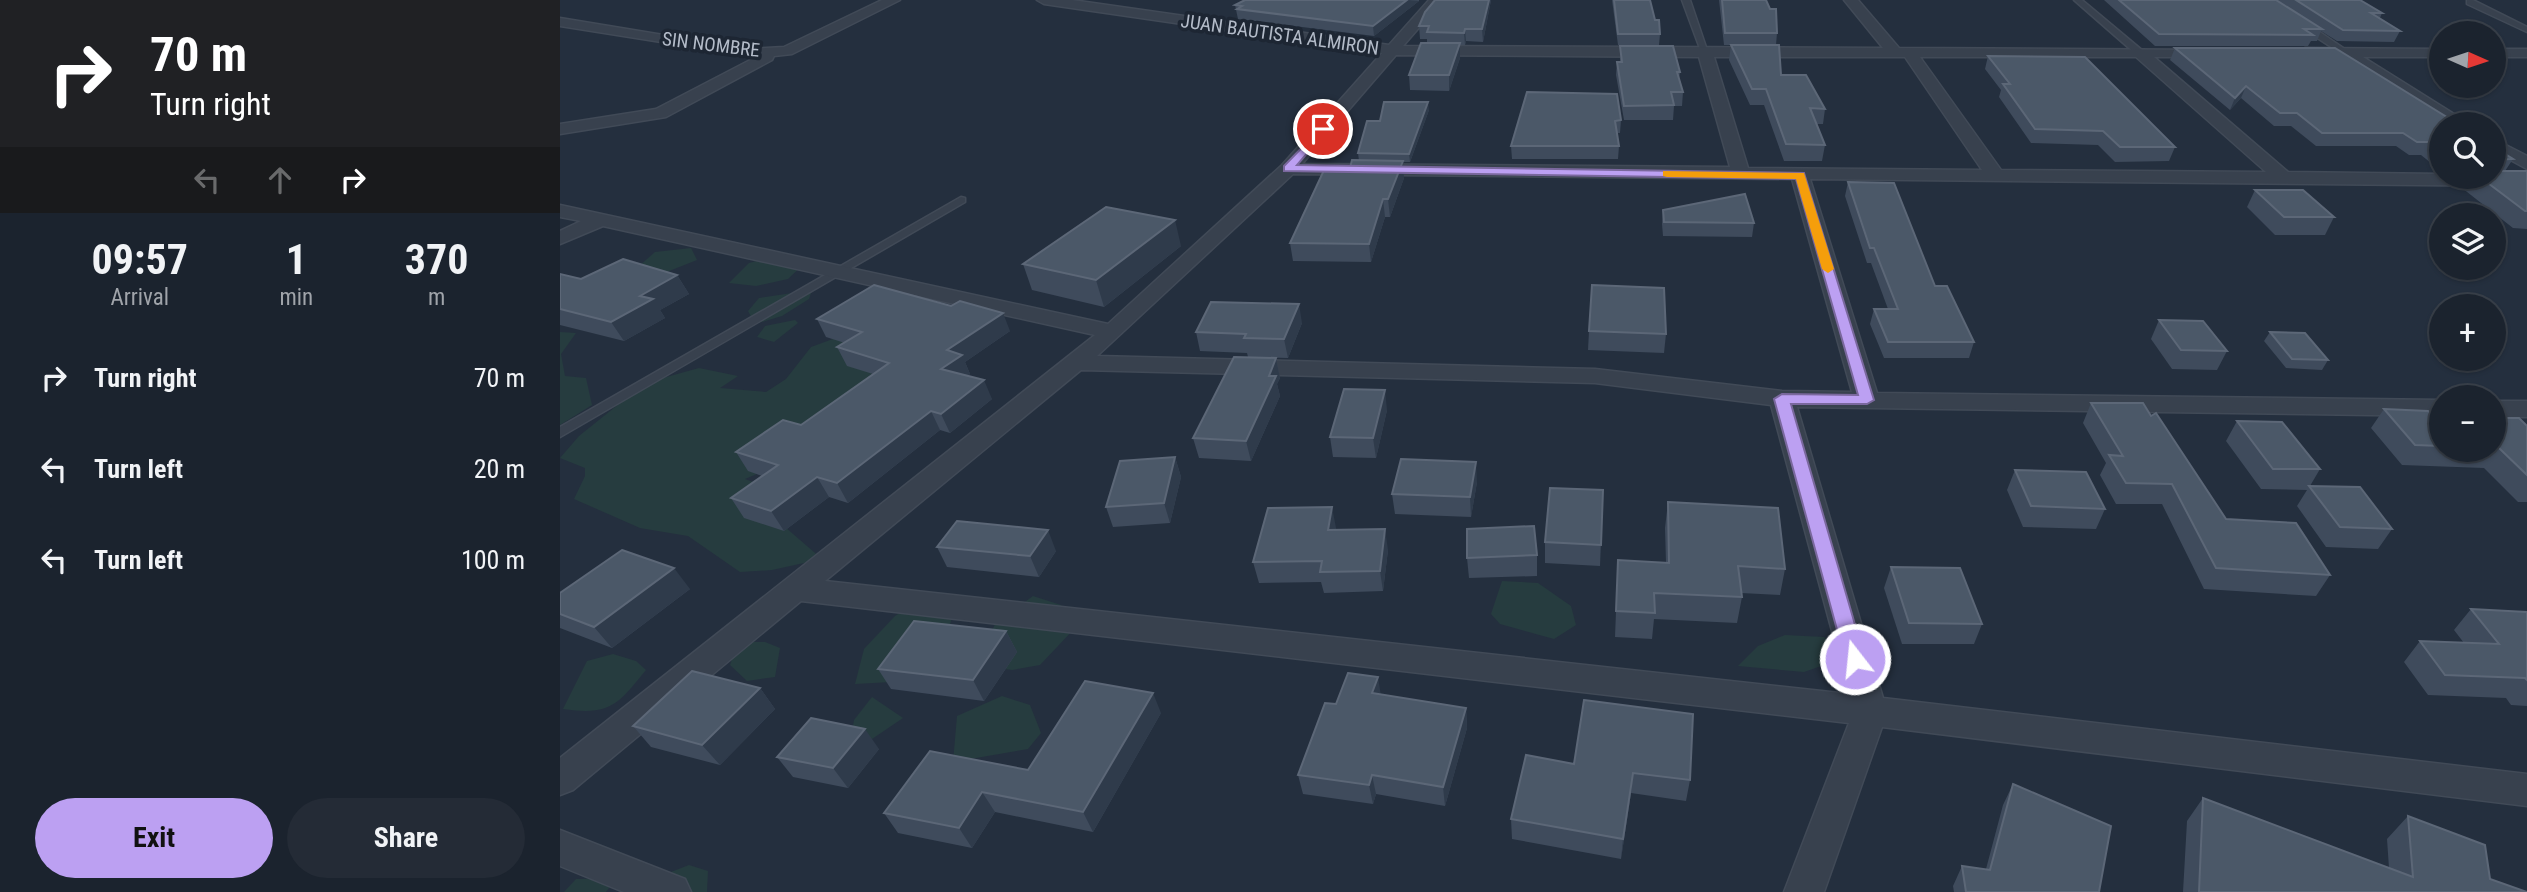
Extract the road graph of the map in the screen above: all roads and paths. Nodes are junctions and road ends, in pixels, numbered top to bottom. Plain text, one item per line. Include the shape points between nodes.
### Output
1 (893, 0) edge
2 (1044, 0) edge
3 (1436, 0) edge
4 (1686, 0) edge
5 (1851, 0) edge
6 (2078, 0) edge
7 (2470, 2) dead end
8 (560, 22) edge
9 (2301, 23) edge
10 (2527, 30) edge
11 (1392, 50) junction
12 (2291, 52) edge
13 (2345, 52) junction
14 (2429, 52) edge
15 (2140, 53) junction
16 (2222, 53) edge
17 (2506, 53) edge
18 (2527, 53) edge
19 (1706, 54) junction
20 (1903, 54) junction
21 (767, 57) dead end
22 (2442, 112) edge
23 (560, 129) edge
24 (2506, 151) edge
25 (2527, 164) edge
26 (1288, 169) junction
27 (1741, 175) junction
28 (1995, 175) junction
29 (1800, 176) junction
30 (2282, 177) junction
31 (2527, 180) edge
32 (961, 200) dead end
33 (560, 211) edge
34 (601, 220) junction
35 (560, 239) edge
36 (837, 271) junction
37 (1113, 332) junction
38 (1074, 363) junction
39 (1782, 399) junction
40 (1867, 400) junction
41 (2429, 408) edge
42 (2506, 409) edge
43 (2527, 409) edge
44 (560, 433) edge
45 (793, 589) junction
46 (1870, 711) junction
47 (560, 779) edge
48 (2527, 790) edge
49 (560, 848) edge
50 (671, 892) edge
51 (1804, 892) edge

1 - 8 street, SIN NOMBRE via 787,51 748,53
2 - 11 street, JUAN BAUTISTA ALMIRON
3 - 11 street
4 - 19 lane
5 - 20 street
6 - 15 lane
7 - 10 lane
9 - 13 lane
11 - 19 street, JUAN BAUTISTA ALMIRON
11 - 26 street
12 - 13 street
13 - 14 street
13 - 22 street
15 - 16 street, JUAN BAUTISTA ALMIRON
15 - 20 street, JUAN BAUTISTA ALMIRON
15 - 30 street
17 - 18 street
19 - 20 street, JUAN BAUTISTA ALMIRON
19 - 27 street
20 - 28 street
21 - 23 street via 660,113
24 - 25 street
26 - 27 street
26 - 37 street
27 - 29 street
28 - 29 street
28 - 30 street
29 - 40 street
30 - 31 street
32 - 36 lane
33 - 34 street
34 - 35 street
34 - 36 street
36 - 37 street
36 - 44 lane
37 - 38 street
38 - 39 street via 1595,376
38 - 45 street
39 - 40 street
39 - 46 street
40 - 41 street
42 - 43 street
45 - 46 street
45 - 47 street
46 - 48 street
46 - 51 street
49 - 50 street

